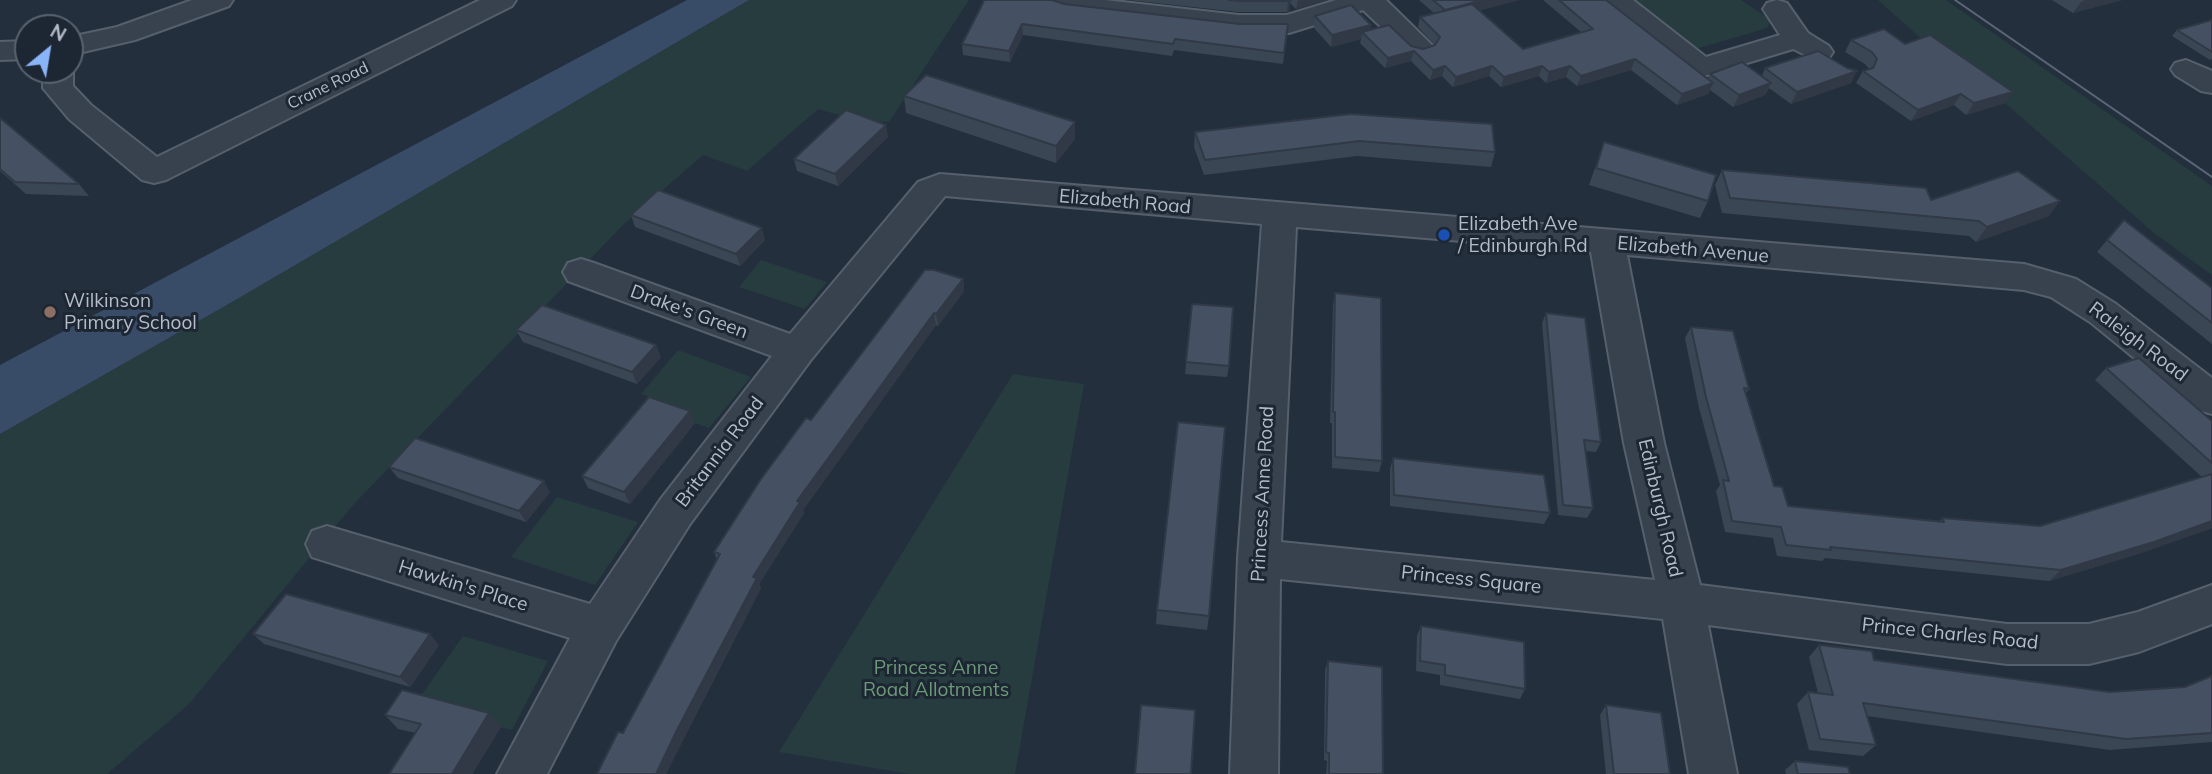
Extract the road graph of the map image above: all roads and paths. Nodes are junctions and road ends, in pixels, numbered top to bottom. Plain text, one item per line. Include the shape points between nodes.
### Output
1 (219, 0) edge
2 (502, 0) edge
3 (1367, 0) edge
4 (1615, 0) edge
5 (1065, 4) edge
6 (1777, 9) dead end
7 (1797, 39) junction
8 (84, 44) edge
9 (1420, 48) edge
10 (1842, 65) edge
11 (58, 84) edge
12 (971, 188) joint
13 (1280, 215) junction
14 (1606, 242) junction
15 (581, 272) dead end
16 (2063, 288) joint
17 (797, 351) junction
18 (2212, 399) edge
19 (327, 544) dead end
20 (1259, 558) junction
21 (1682, 602) junction
22 (2212, 604) edge
23 (600, 627) junction
24 (521, 774) edge
25 (1254, 774) edge
26 (1713, 774) edge

1 - 8 street
2 - 11 street, Crane Road via 155,172 80,112
3 - 5 street via 1289,24 1239,24
3 - 9 street
4 - 7 street via 1701,68
6 - 7 street
7 - 10 street
12 - 13 street, Elizabeth Road
12 - 17 street, Britannia Road via 940,186 930,190
13 - 14 street, Elizabeth Avenue
13 - 20 street, Princess Anne Road
14 - 16 street, Elizabeth Avenue via 2024,277
14 - 21 street, Edinburgh Road via 1644,443
15 - 17 street, Drake's Green
16 - 18 street, Raleigh Road via 2103,313
17 - 23 street, Britannia Road via 675,512
19 - 23 street, Hawkin's Place
20 - 21 street, Princess Square
20 - 25 street, Princess Anne Road
21 - 22 street, Prince Charles Road via 2007,644 2090,644 2139,632
21 - 26 street, Edinburgh Road
23 - 24 street, Britannia Road

